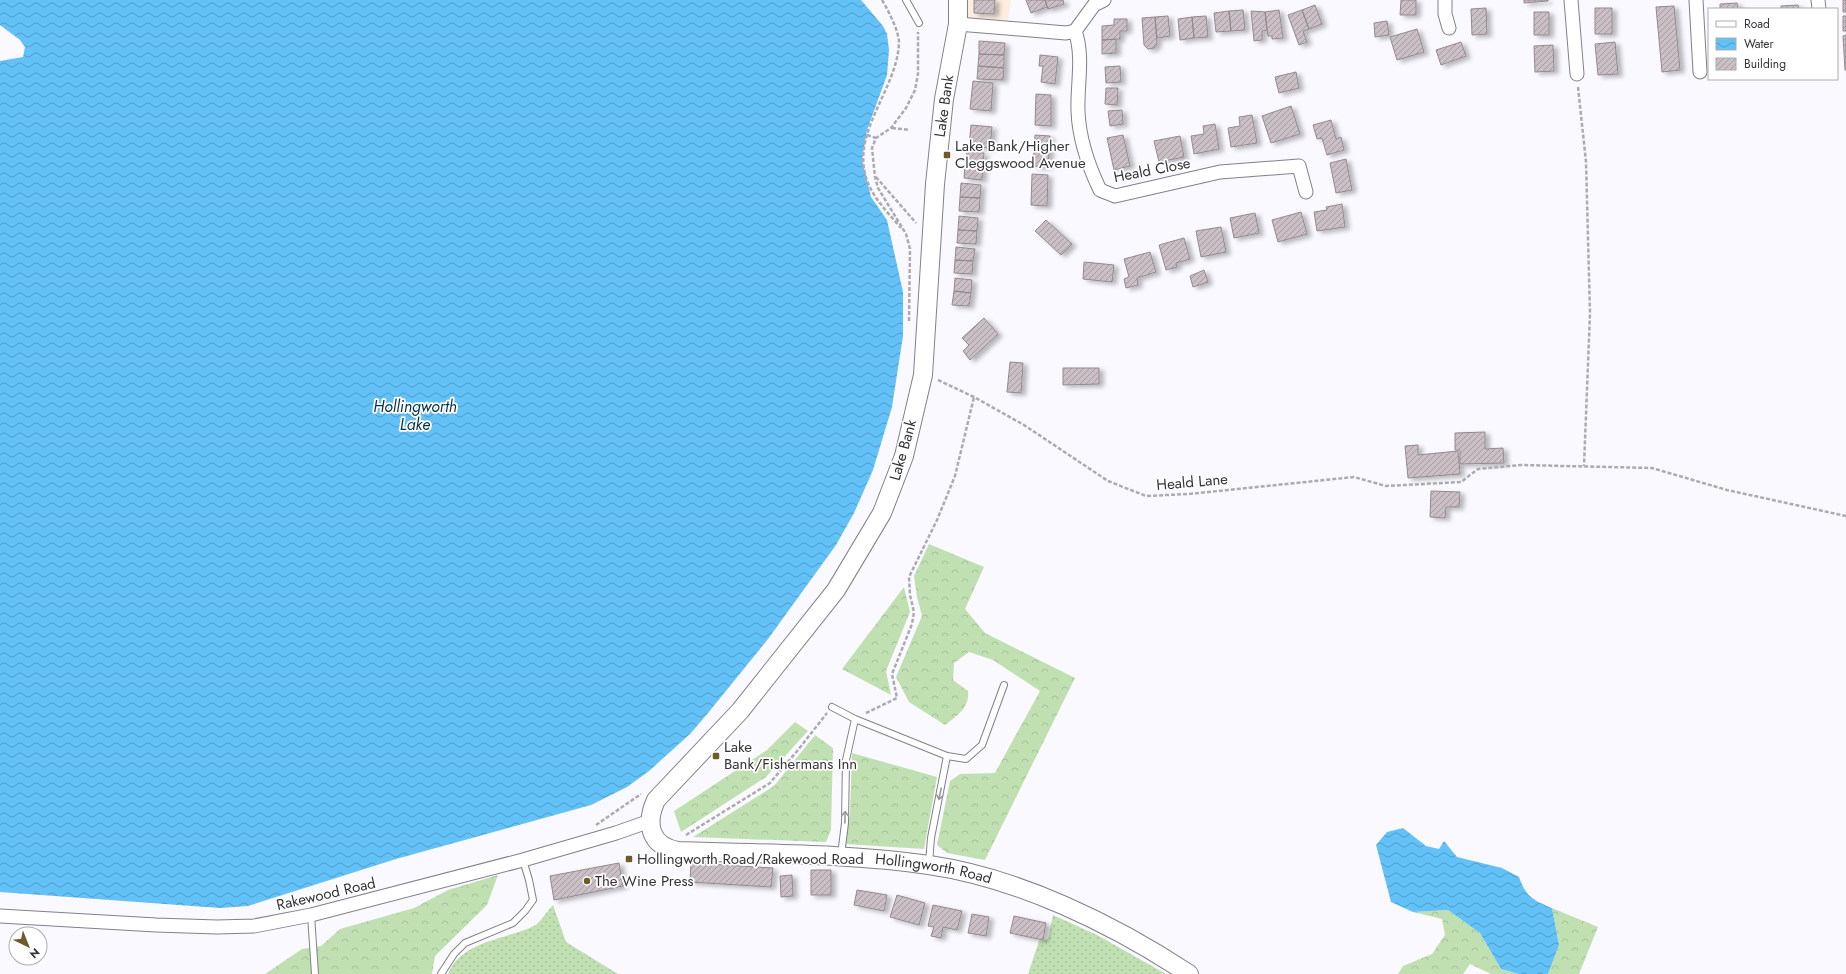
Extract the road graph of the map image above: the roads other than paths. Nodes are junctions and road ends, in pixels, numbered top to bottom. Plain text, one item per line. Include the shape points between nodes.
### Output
1 (906, 0) edge
2 (958, 0) edge
3 (1104, 0) edge
4 (1444, 0) edge
5 (1571, 0) edge
6 (1696, 0) edge
7 (919, 22) road end
8 (958, 24) junction
9 (1449, 28) dead end
10 (1074, 31) junction
11 (1700, 72) dead end
12 (1577, 74) road end
13 (1306, 192) dead end
14 (1004, 685) dead end
15 (832, 706) road end
16 (854, 718) junction
17 (947, 756) junction
18 (650, 821) junction
19 (841, 856) junction
20 (523, 860) junction
21 (929, 865) junction
22 (311, 915) junction
23 (0, 916) edge
24 (315, 974) edge
25 (441, 974) edge
26 (1189, 974) edge

1 - 7 lane
2 - 8 main road, Lake Bank
3 - 10 street via 1094,5
4 - 9 street
5 - 12 street
6 - 11 street
8 - 10 street via 1066,33
8 - 18 main road, Lake Bank via 944,99 935,184 923,375 904,456 882,513 836,590 740,711 656,800 651,810
10 - 13 street, Heald Close via 1079,43 1079,132 1089,167 1100,190 1115,196 1220,172 1299,166
14 - 17 lane via 982,745 966,759
15 - 16 lane
16 - 17 lane
19 -> 16 lane via 845,823 846,760
17 -> 21 lane via 931,838
18 - 19 main road, Hollingworth Road via 653,836 667,849
18 - 20 street, Rakewood Road
19 - 21 main road, Hollingworth Road
20 - 22 street, Rakewood Road
20 - 25 lane via 533,900 525,912 513,923 465,943
21 - 26 main road, Hollingworth Road via 980,876 1031,893 1096,921
22 - 23 street, Rakewood Road via 254,926 217,927
22 - 24 lane

